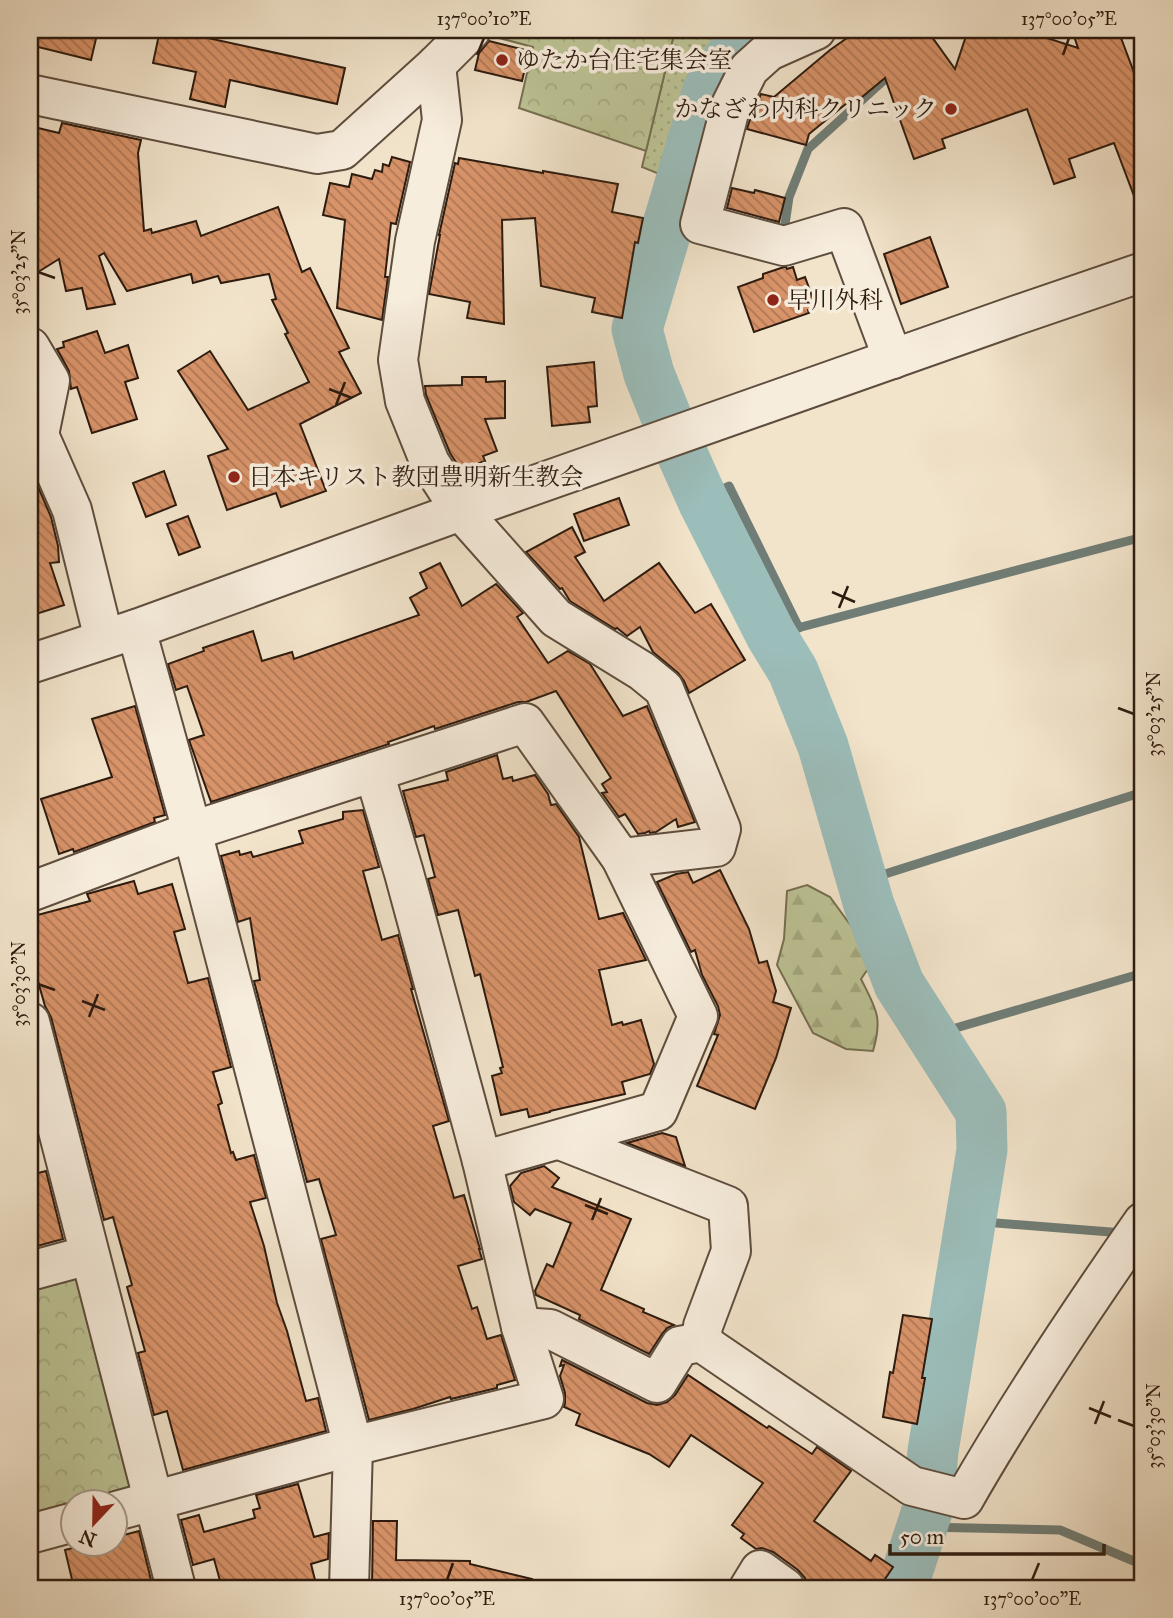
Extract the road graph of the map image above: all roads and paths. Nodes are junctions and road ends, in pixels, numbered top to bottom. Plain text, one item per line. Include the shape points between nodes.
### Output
1 (471, 30) edge
2 (816, 30) edge
3 (436, 65) junction
4 (30, 94) edge
5 (1143, 272) edge
6 (30, 346) edge
7 (893, 359) junction
8 (34, 435) edge
9 (461, 511) junction
10 (120, 634) junction
11 (30, 664) edge
12 (374, 772) junction
13 (192, 831) junction
14 (621, 858) junction
15 (30, 892) edge
16 (30, 1023) edge
17 (560, 1140) junction
18 (482, 1161) junction
19 (1143, 1222) edge
20 (89, 1255) junction
21 (30, 1271) edge
22 (521, 1326) junction
23 (701, 1342) junction
24 (353, 1446) junction
25 (153, 1501) junction
26 (130, 1507) edge
27 (60, 1526) edge
28 (30, 1534) edge
29 (176, 1588) edge
30 (349, 1588) edge
31 (749, 1588) edge
32 (785, 1588) edge

1 - 3 street
2 - 7 street via 769,51 749,69 731,105 700,223 783,246 844,228
3 - 4 street via 342,150 317,154
3 - 9 street via 442,120 415,241 398,360 405,401 430,463
5 - 7 street
6 - 8 street via 50,381
7 - 9 street
8 - 10 street via 72,510
9 - 10 street
9 - 14 street via 556,618 664,689 722,829 716,848
10 - 11 street
10 - 13 street
12 - 13 street
12 - 14 street via 525,723
12 - 18 street
13 - 15 street
13 - 24 street
14 - 17 street via 698,1016 658,1111
16 - 20 street
17 - 18 street
17 - 23 street via 728,1206 731,1251
18 - 22 street
19 - 23 street via 1086,1303 964,1499 912,1486
20 - 21 street
20 - 25 street
22 - 23 street via 550,1329 657,1383 680,1346
22 - 24 street via 544,1399
24 - 25 street
24 - 30 street
25 - 26 street
25 - 29 street
27 - 28 street
31 - 32 street via 760,1570

